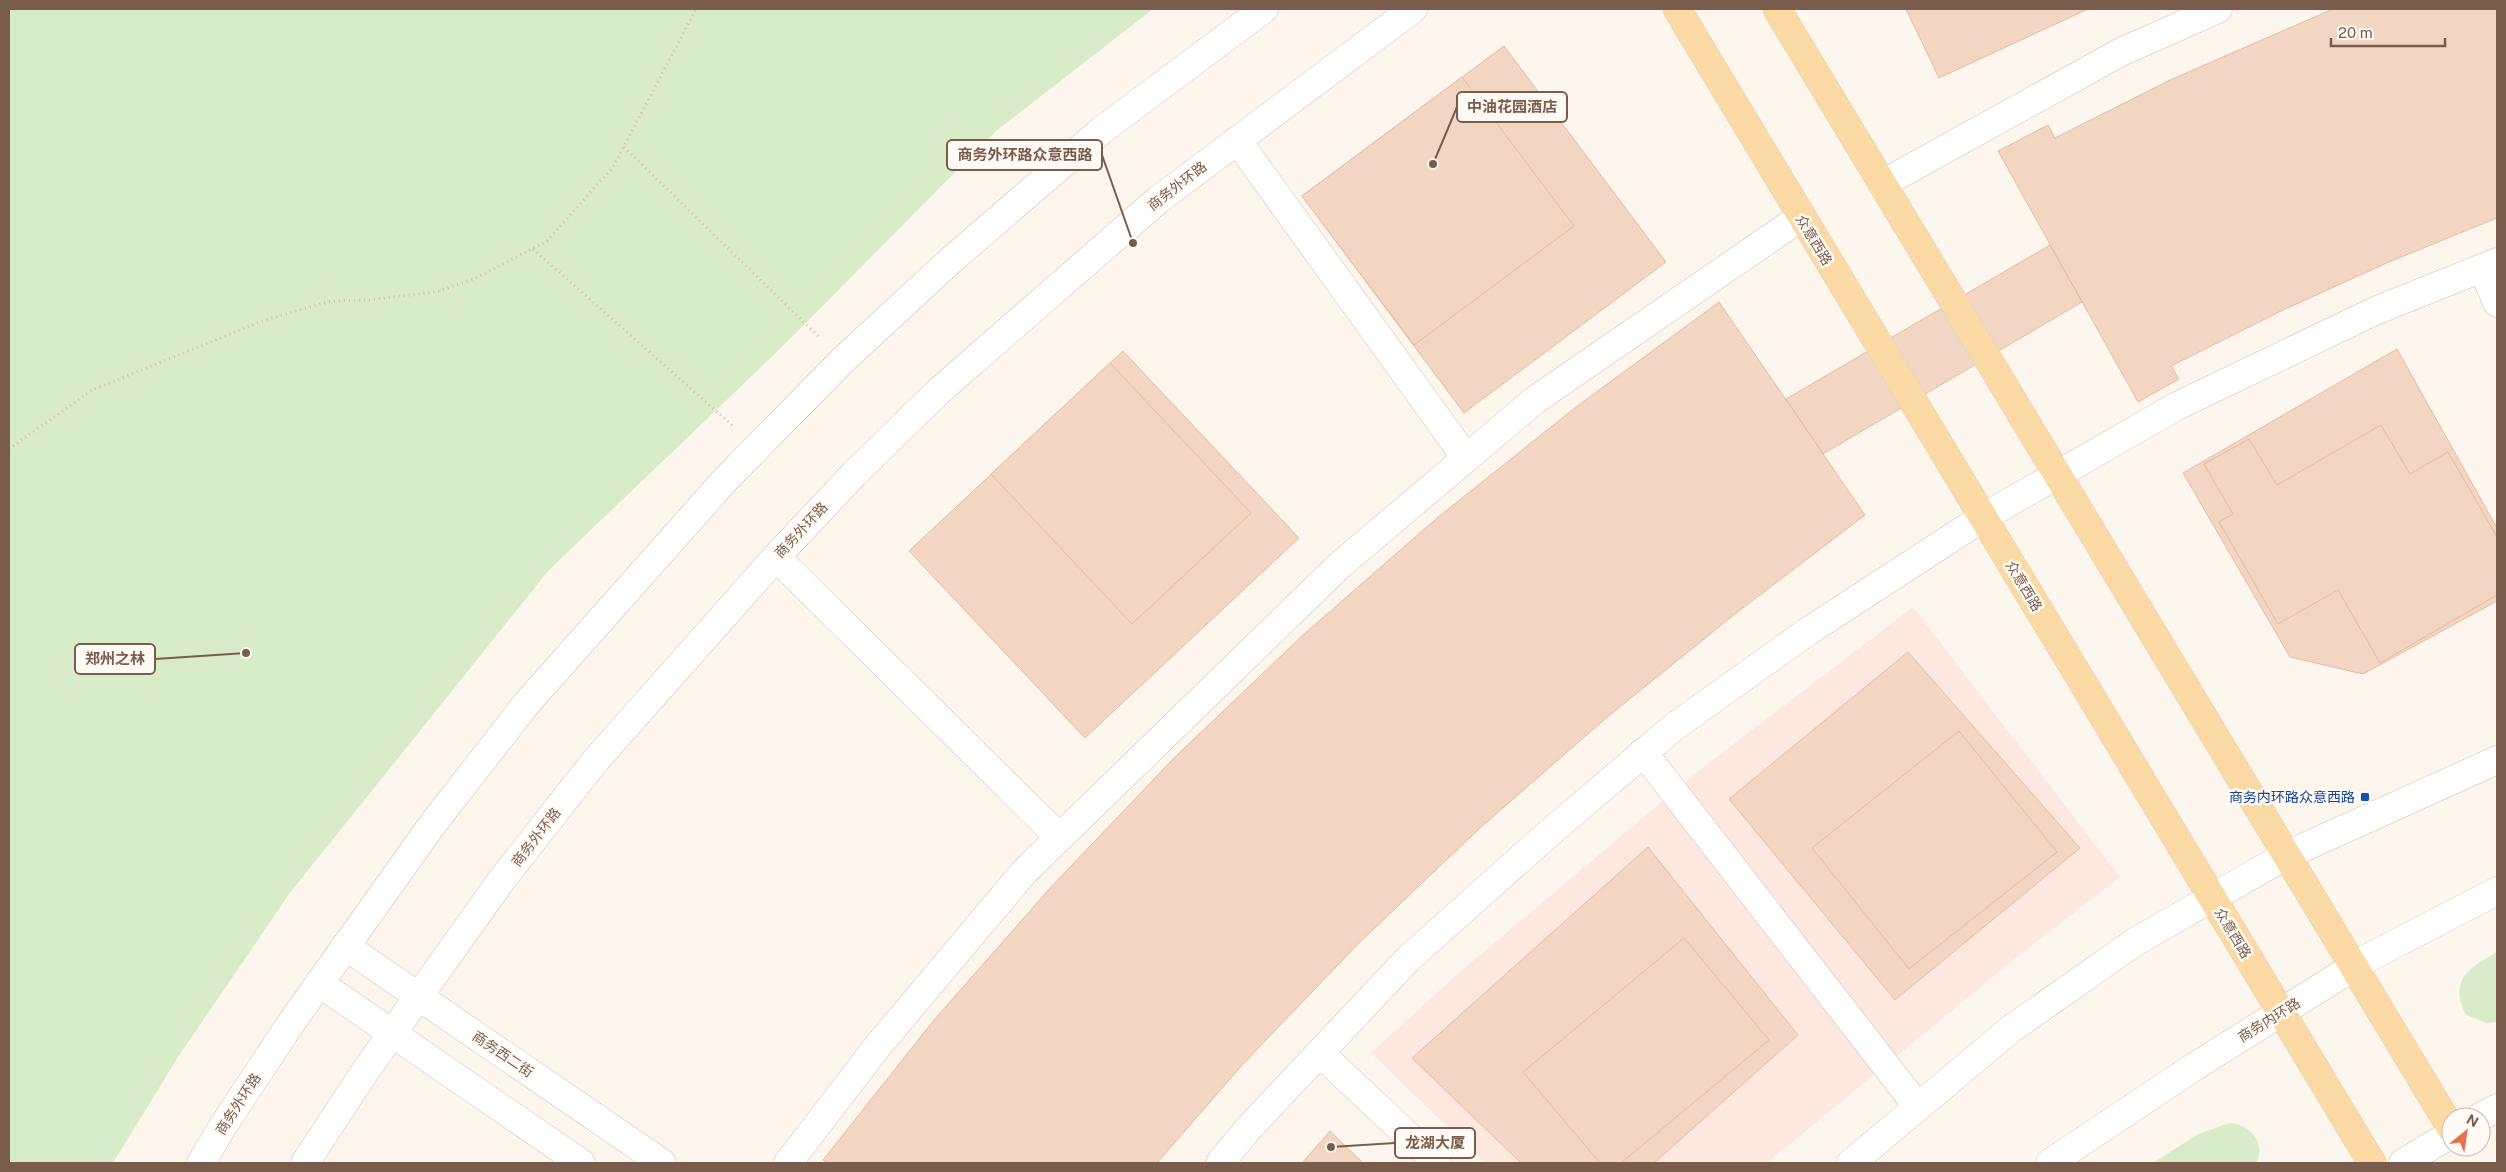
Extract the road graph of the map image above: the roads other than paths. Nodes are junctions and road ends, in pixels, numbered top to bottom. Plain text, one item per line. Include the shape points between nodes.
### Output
1 (1264, 9) edge
2 (1413, 9) edge
3 (1676, 9) edge
4 (1777, 9) edge
5 (2218, 9) edge
6 (1237, 140) junction
7 (1882, 184) junction
8 (1801, 217) junction
9 (2490, 265) edge
10 (2497, 303) edge
11 (1466, 458) junction
12 (2057, 475) junction
13 (1982, 518) junction
14 (776, 557) junction
15 (1643, 752) junction
16 (2497, 760) edge
17 (1059, 838) junction
18 (2287, 856) junction
19 (2497, 891) edge
20 (2212, 898) junction
21 (345, 946) junction
22 (2354, 967) junction
23 (319, 982) junction
24 (419, 996) junction
25 (2280, 1012) junction
26 (392, 1034) junction
27 (1320, 1053) junction
28 (1918, 1107) junction
29 (2441, 1111) edge
30 (2441, 1140) edge
31 (201, 1163) edge
32 (305, 1163) edge
33 (582, 1163) edge
34 (662, 1163) edge
35 (788, 1163) edge
36 (1220, 1163) edge
37 (1436, 1163) edge
38 (1851, 1163) edge
39 (2050, 1163) edge
40 (2372, 1163) edge
41 (2403, 1163) edge

1 - 21 street, 商务外环路 via 1102,130 950,261 843,360 756,447 527,703 432,824
2 - 6 street, 商务外环路
3 - 8 main road, 众意西路
4 - 7 main road
5 - 7 street via 2121,52
6 - 11 street
6 - 14 street, 商务外环路 via 1158,200 939,391
7 - 12 main road
8 - 11 street via 1535,400
8 - 13 main road, 众意西路
9 - 10 street
9 - 12 street via 2375,311 2177,406
11 - 17 street via 1340,566
12 - 13 street
12 - 18 main road
13 - 15 street via 1807,632
13 - 20 main road, 众意西路
14 - 17 street
14 - 24 street, 商务外环路 via 596,760 503,878
15 - 27 street via 1408,960
15 - 28 street
16 - 18 street
17 - 35 street via 1024,872 884,1039
18 - 20 street
18 - 22 main road
19 - 22 street, 商务内环路
20 - 25 main road, 众意西路
20 - 28 street via 2135,942 2010,1029
21 - 23 street, 商务外环路
21 - 24 street, 商务西二街
22 - 25 street, 商务内环路
22 - 29 main road
23 - 26 street
23 - 31 street, 商务外环路 via 222,1126
24 - 26 street, 商务外环路
24 - 34 street, 商务西二街
25 - 39 street, 商务内环路
25 - 40 main road, 众意西路
26 - 32 street, 商务外环路
26 - 33 street
27 - 36 street
27 - 37 street
28 - 38 street
30 - 41 street

